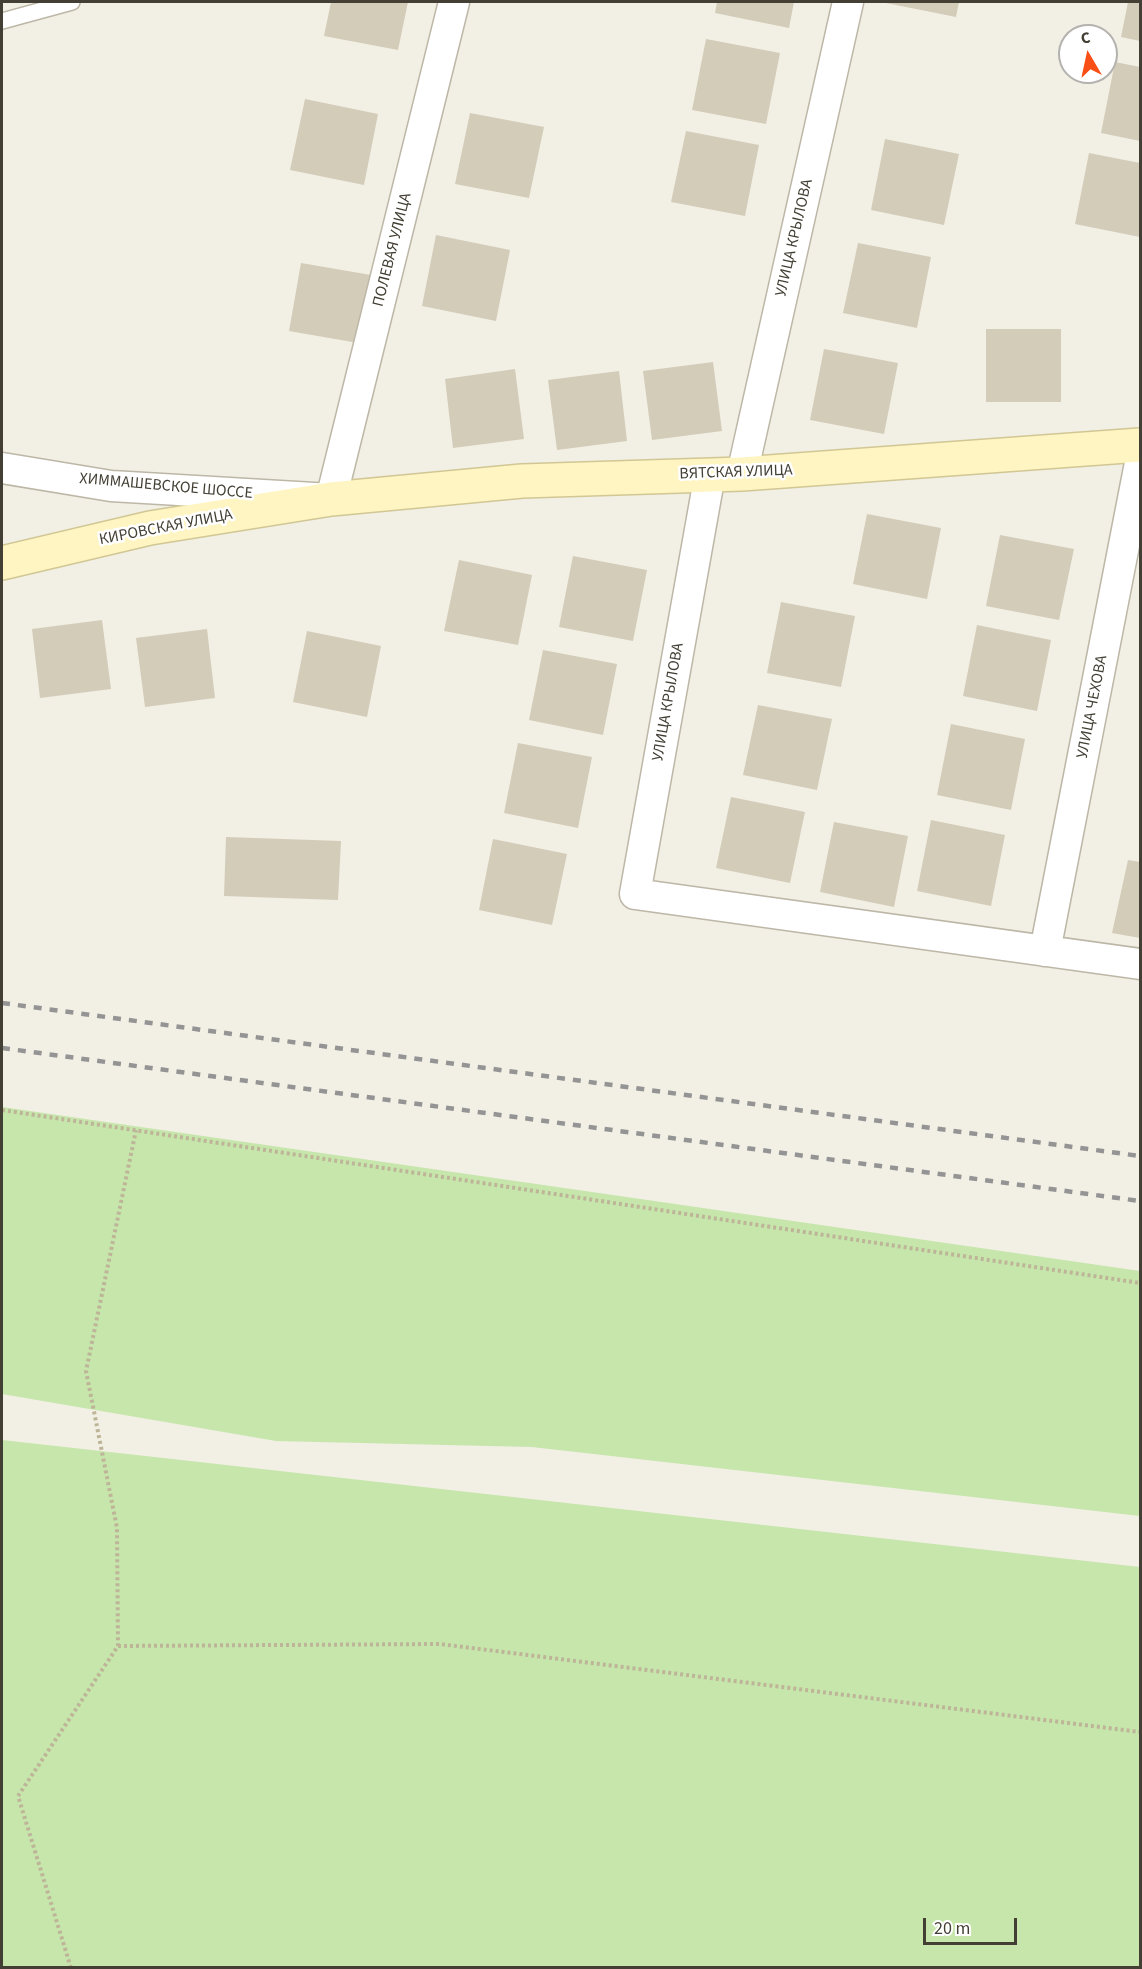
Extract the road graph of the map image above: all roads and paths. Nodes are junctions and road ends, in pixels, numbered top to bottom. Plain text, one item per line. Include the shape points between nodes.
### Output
1 (72, 2) edge
2 (454, 2) edge
3 (848, 2) edge
4 (2, 21) edge
5 (1140, 445) edge
6 (1140, 463) edge
7 (2, 468) edge
8 (726, 474) junction
9 (331, 499) junction
10 (2, 562) edge
11 (1045, 951) junction
12 (1140, 964) edge
13 (2, 1110) edge
14 (136, 1130) junction
15 (1140, 1283) edge
16 (118, 1646) junction
17 (1140, 1732) edge
18 (71, 1968) edge

1 - 4 lane
2 - 9 street, ПОЛЕВАЯ УЛИЦА
3 - 8 street, УЛИЦА КРЫЛОВА
5 - 8 main road, ВЯТСКАЯ УЛИЦА
6 - 11 street, УЛИЦА ЧЕХОВА
7 - 9 street, ХИММАШЕВСКОЕ ШОССЕ via 111,486
8 - 9 main road, ВЯТСКАЯ УЛИЦА via 522,481
8 - 11 street, УЛИЦА КРЫЛОВА via 635,894
9 - 10 main road, КИРОВСКАЯ УЛИЦА via 150,528
11 - 12 street
13 - 14 path
14 - 15 path
14 - 16 path via 86,1371 117,1528
16 - 17 path via 440,1644
16 - 18 path via 18,1796

